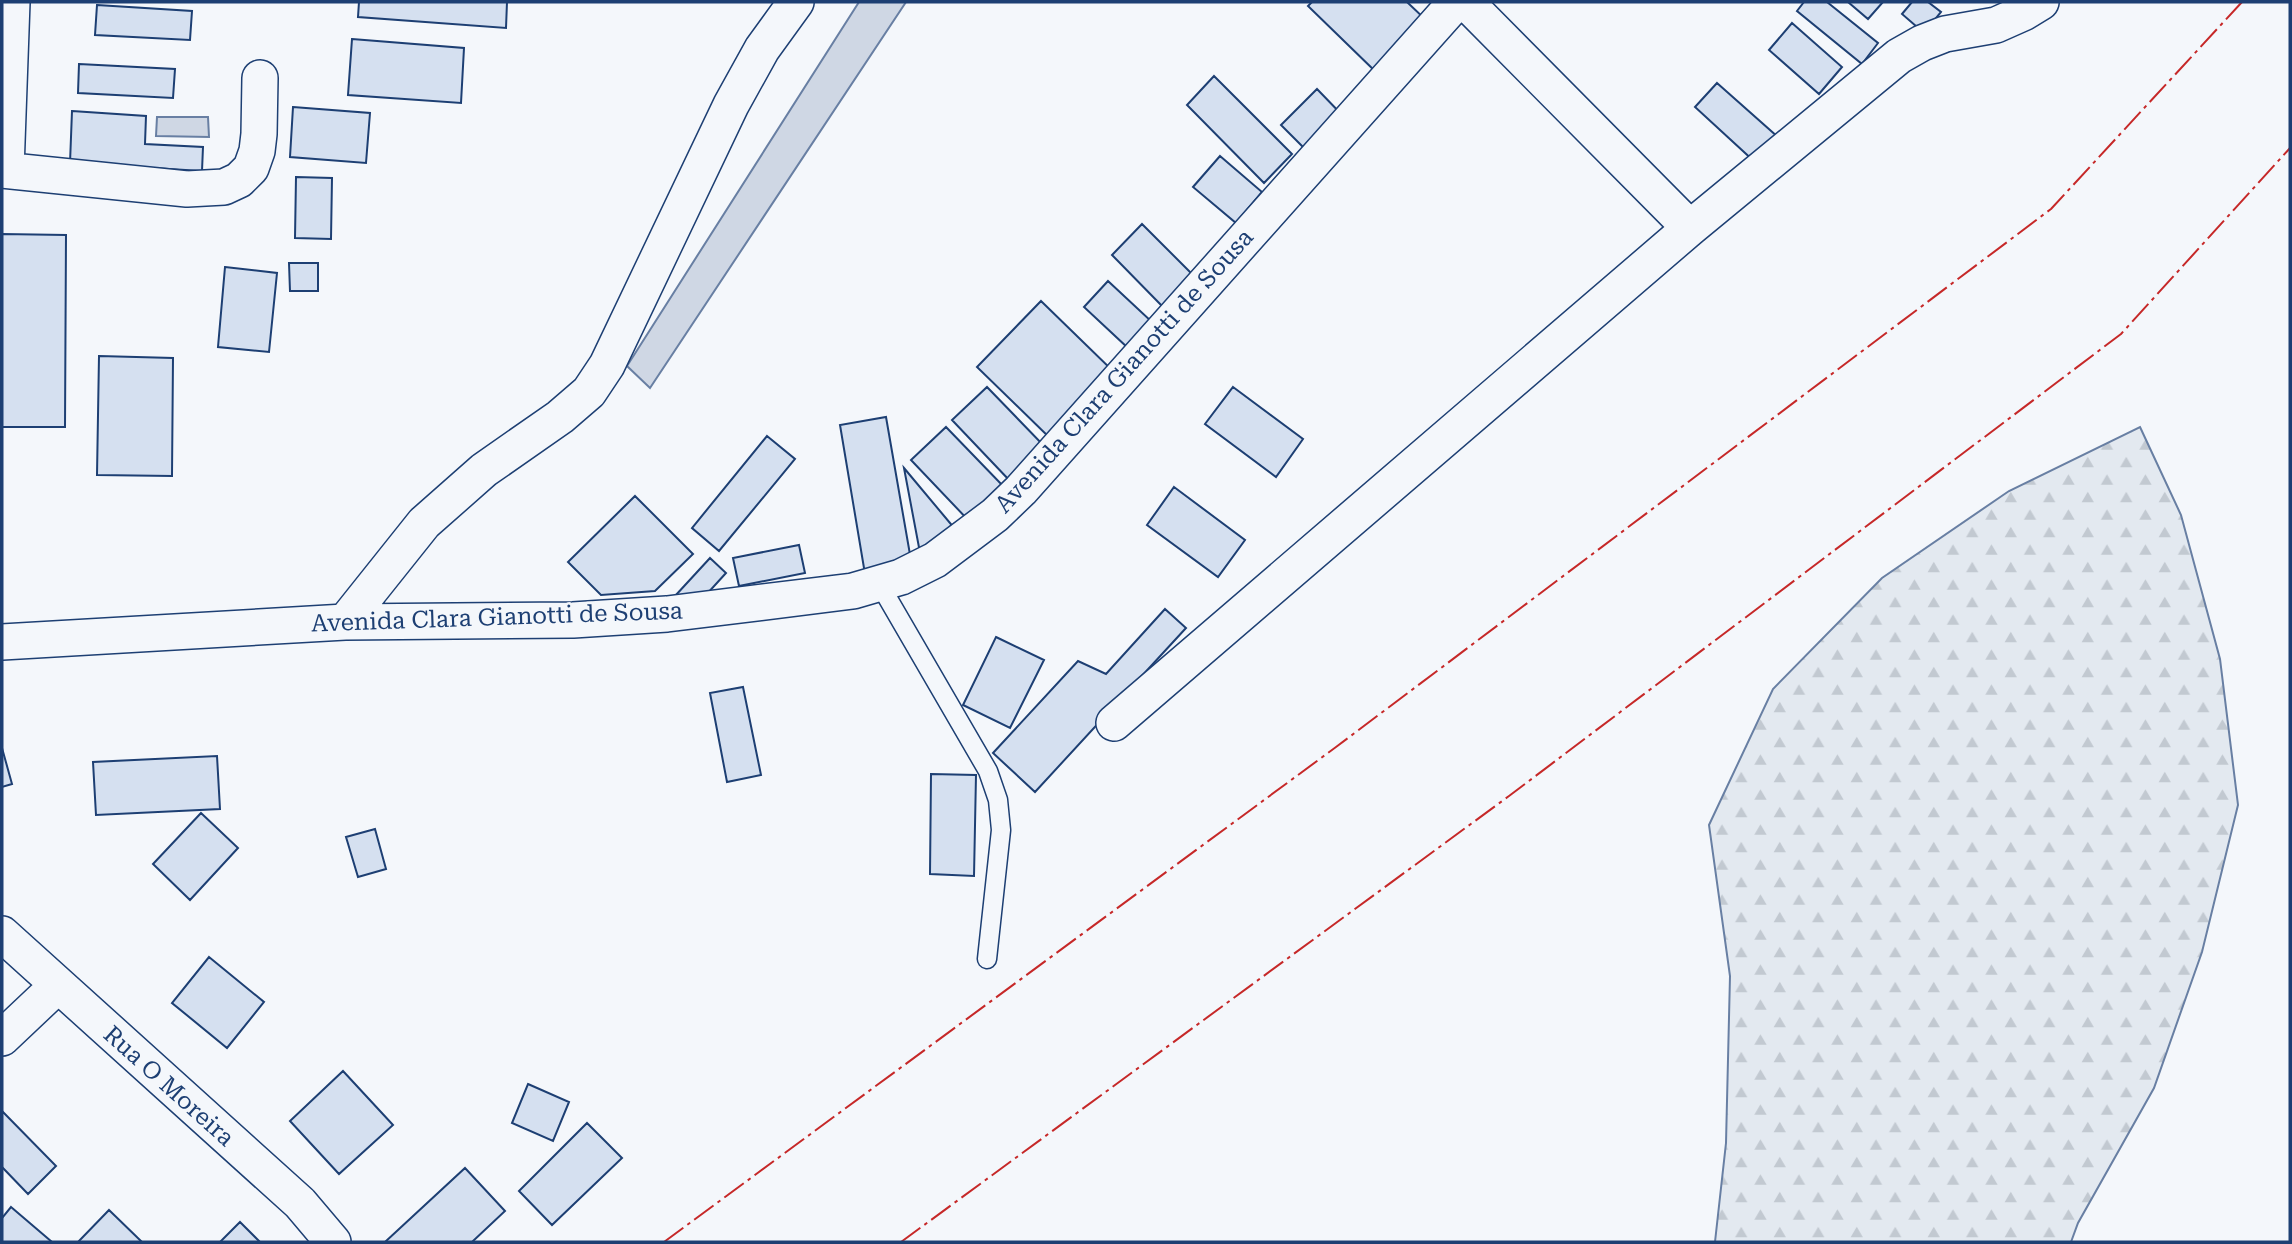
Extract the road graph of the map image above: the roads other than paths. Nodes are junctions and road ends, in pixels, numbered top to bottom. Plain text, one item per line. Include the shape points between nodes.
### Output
1 (12, 2) edge
2 (796, 2) edge
3 (1456, 2) edge
4 (1466, 2) edge
5 (1971, 2) edge
6 (2020, 13) edge
7 (260, 78) dead end
8 (4, 170) edge
9 (1690, 228) junction
10 (880, 585) junction
11 (345, 622) junction
12 (2, 642) edge
13 (1114, 723) dead end
14 (2, 934) edge
15 (987, 959) dead end
16 (57, 986) junction
17 (2, 1038) edge
18 (333, 1242) edge

1 - 8 street
2 - 11 street via 762,49 731,106 607,365 589,392 484,470 424,523
3 - 10 street, Avenida Clara Gianotti de Sousa via 1021,490 935,560
4 - 9 street
5 - 6 street
6 - 9 street via 1945,34 1899,56
7 - 8 street via 257,151 251,168 224,187 187,189
9 - 13 street
10 - 11 street, Avenida Clara Gianotti de Sousa via 667,614 573,620
10 - 15 lane via 988,771 999,800 1001,830
11 - 12 street, Avenida Clara Gianotti de Sousa
14 - 16 street, Rua O Moreira
16 - 17 street
16 - 18 street, Rua O Moreira via 300,1203

